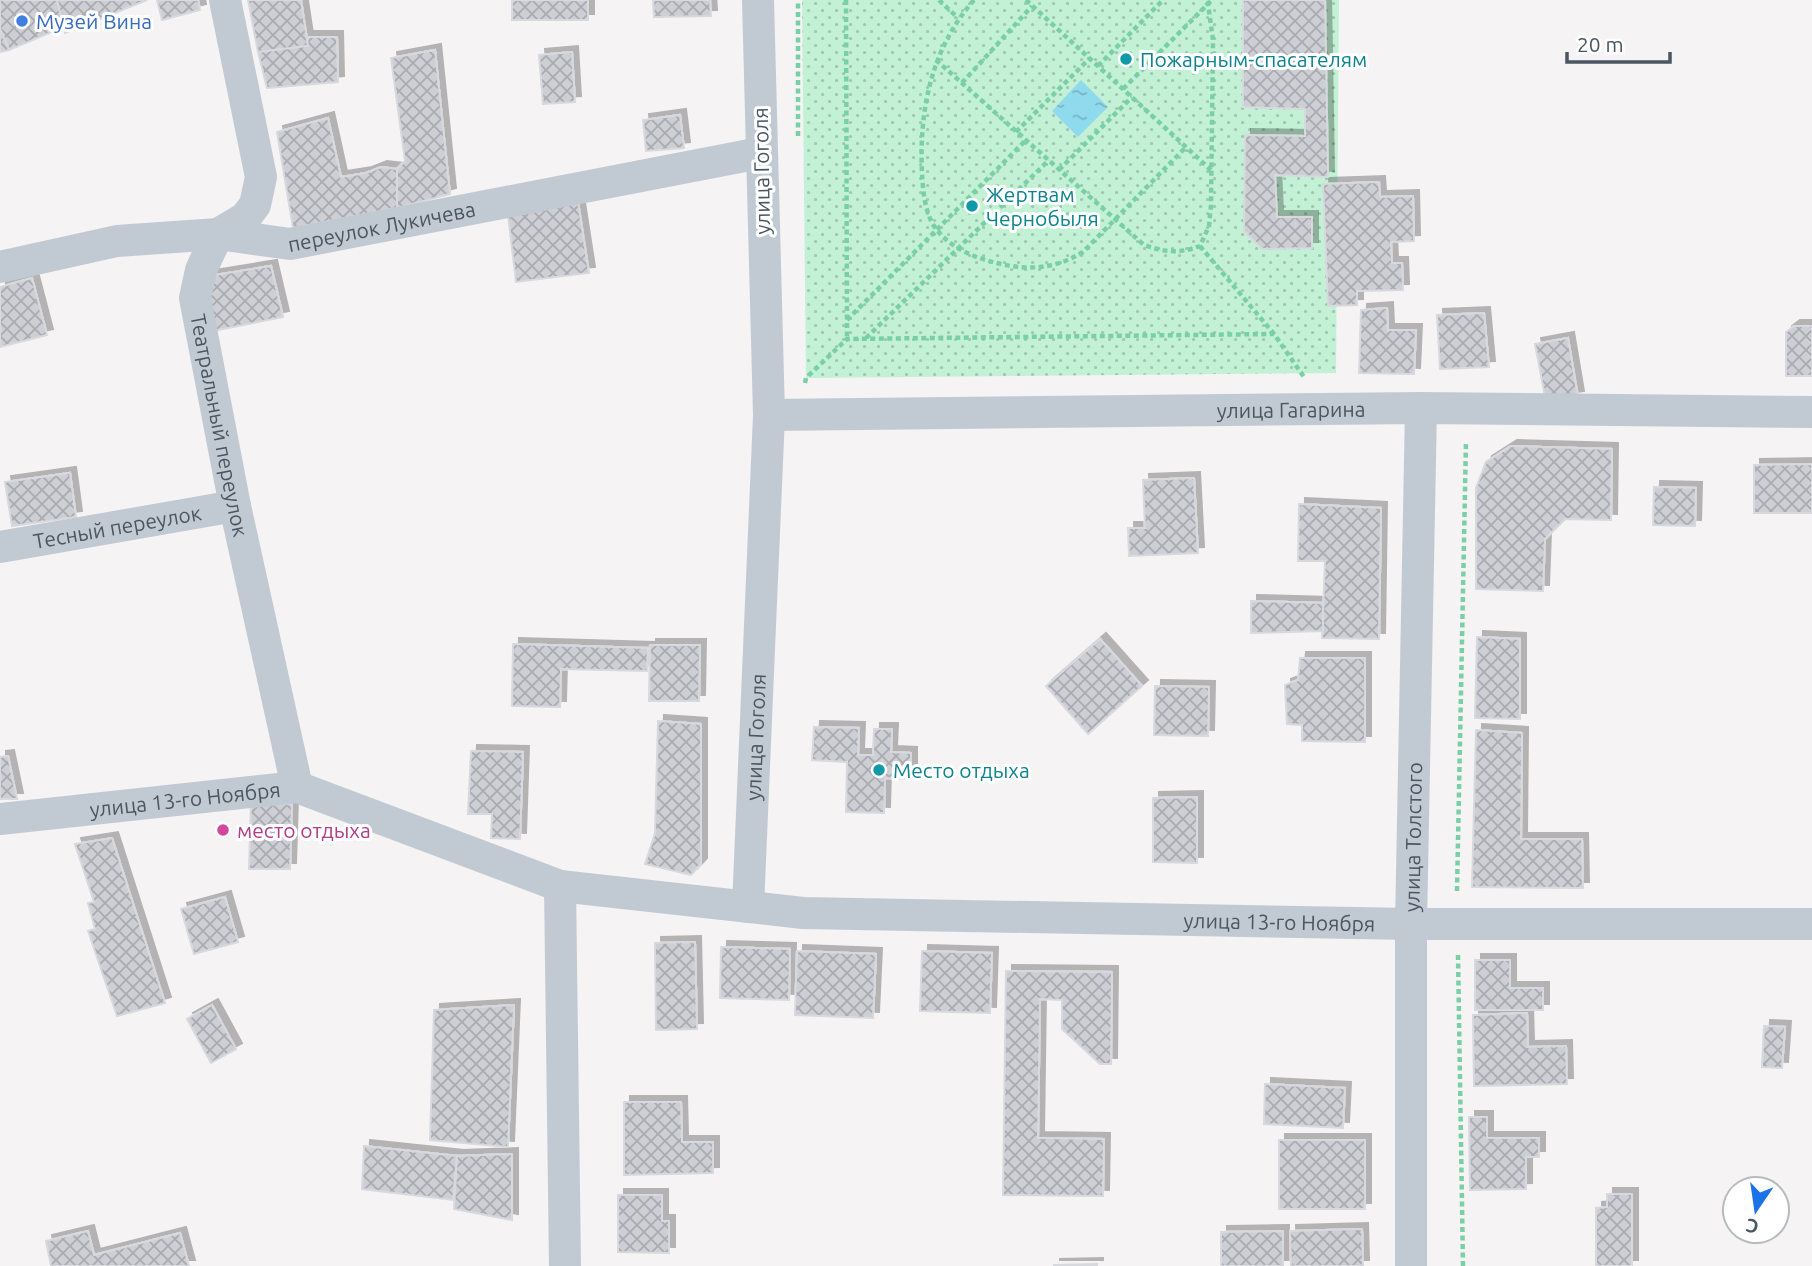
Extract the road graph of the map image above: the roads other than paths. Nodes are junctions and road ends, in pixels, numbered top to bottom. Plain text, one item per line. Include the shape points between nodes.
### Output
1 (225, 0) edge
2 (758, 0) edge
3 (760, 153) junction
4 (218, 234) junction
5 (0, 267) edge
6 (1421, 408) junction
7 (1812, 412) edge
8 (783, 415) junction
9 (235, 506) junction
10 (0, 547) edge
11 (297, 787) junction
12 (0, 819) edge
13 (561, 886) junction
14 (748, 907) junction
15 (1411, 924) junction
16 (1812, 924) edge
17 (565, 1266) edge
18 (1411, 1266) edge

1 - 4 street via 261,177 255,205 245,218
2 - 3 street, улица Гоголя
3 - 4 street, переулок Лукичева via 290,244
3 - 8 street, улица Гоголя
4 - 5 street, переулок Лукичева via 117,241
4 - 9 street, Театральный переулок via 201,270 195,298
6 - 7 street, улица Гагарина
6 - 8 street, улица Гагарина
6 - 15 street, улица Толстого
8 - 14 street, улица Гоголя
9 - 10 street, Тесный переулок
9 - 11 street, Театральный переулок
11 - 12 street, улица 13-го Ноября
11 - 13 street, улица 13-го Ноября
13 - 14 street
13 - 17 street
14 - 15 street, улица 13-го Ноября via 803,913
15 - 16 street, улица 13-го Ноября
15 - 18 street, улица Толстого

